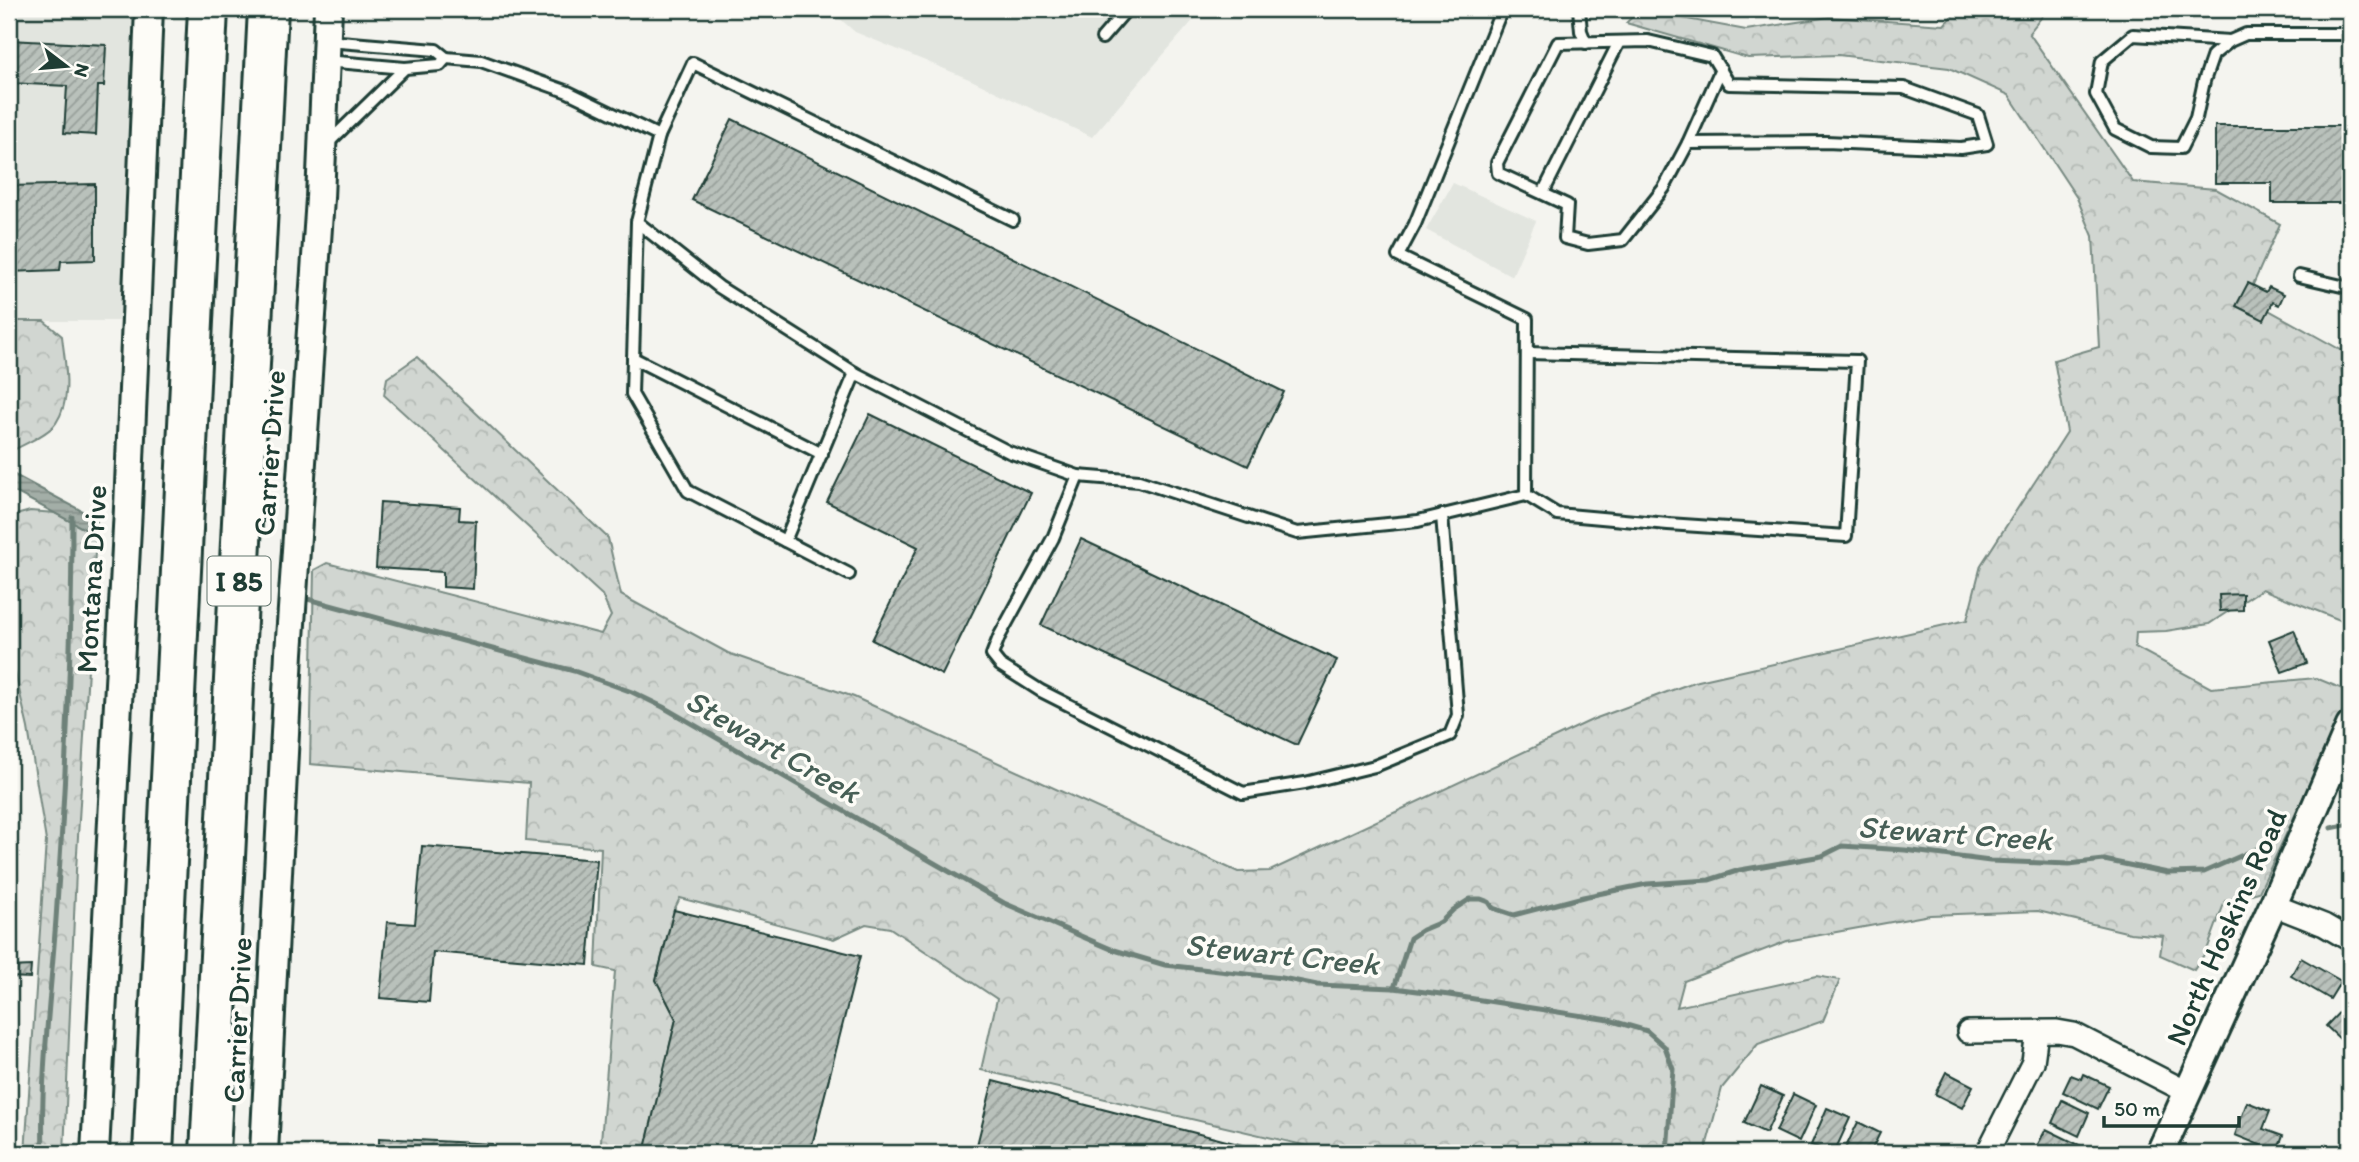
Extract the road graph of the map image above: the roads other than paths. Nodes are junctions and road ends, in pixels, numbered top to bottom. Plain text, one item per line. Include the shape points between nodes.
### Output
1 (149, 9) edge
2 (208, 9) edge
3 (268, 9) edge
4 (328, 9) edge
5 (1126, 9) edge
6 (1502, 9) edge
7 (1579, 9) edge
8 (2350, 34) edge
9 (1102, 38) dead end
10 (2230, 41) junction
11 (1619, 42) junction
12 (1586, 43) junction
13 (326, 51) junction
14 (446, 58) junction
15 (405, 68) junction
16 (1721, 69) junction
17 (659, 135) junction
18 (1688, 143) junction
19 (322, 149) junction
20 (1543, 193) junction
21 (1013, 220) dead end
22 (637, 222) junction
23 (2299, 276) dead end
24 (2350, 288) edge
25 (1527, 353) junction
26 (633, 358) junction
27 (855, 373) junction
28 (821, 454) junction
29 (1078, 476) junction
30 (1526, 495) junction
31 (1442, 515) junction
32 (785, 541) junction
33 (849, 574) dead end
34 (2350, 726) edge
35 (2273, 905) junction
36 (2350, 940) edge
37 (1968, 1032) dead end
38 (2037, 1032) junction
39 (2189, 1093) junction
40 (95, 1153) edge
41 (153, 1153) edge
42 (210, 1153) edge
43 (264, 1153) edge
44 (1987, 1153) edge
45 (2160, 1153) edge

1 - 40 street, Montana Drive
2 - 41 highway, I 85
3 - 42 highway, I 85
4 - 13 street, Carrier Drive
5 - 9 lane
6 - 25 lane via 1398,256 1527,319
7 - 12 lane
8 - 10 lane via 2246,34
10 - 10 lane via 2213,55 2196,118 2181,148 2151,147 2115,129 2096,94 2102,61 2133,35
11 - 12 lane
11 - 16 lane via 1648,41 1712,56
11 - 20 lane
12 - 20 lane via 1558,43 1497,163 1498,173
13 - 14 lane via 436,50
13 - 15 lane
13 - 19 street, Carrier Drive
14 - 15 lane via 440,65
14 - 17 lane via 481,61 569,92
15 - 19 lane
16 - 18 lane
16 - 18 lane via 1728,84 1904,88 1978,115 1987,144 1961,148 1826,142
17 - 21 lane via 693,63
17 - 22 lane
18 - 20 lane via 1664,188 1623,240 1588,244 1565,238 1567,205
19 - 43 street, Carrier Drive via 282,766
22 - 26 lane
22 - 27 lane via 719,287
23 - 24 lane
25 - 30 lane
25 - 30 lane via 1857,360 1846,536 1557,514
26 - 28 lane
26 - 32 lane via 632,394 688,491
27 - 28 lane
27 - 29 lane via 1009,452
28 - 32 lane
29 - 31 lane via 1139,481 1297,533
29 - 31 lane via 1053,538 992,655 1041,691 1243,793 1375,766 1450,735 1458,715
30 - 31 lane
32 - 33 lane
34 - 35 street, North Hoskins Road
35 - 36 street
35 - 39 street, North Hoskins Road
37 - 38 street
38 - 39 street via 2074,1034 2097,1043
38 - 44 street via 2033,1062
39 - 45 street, North Hoskins Road

